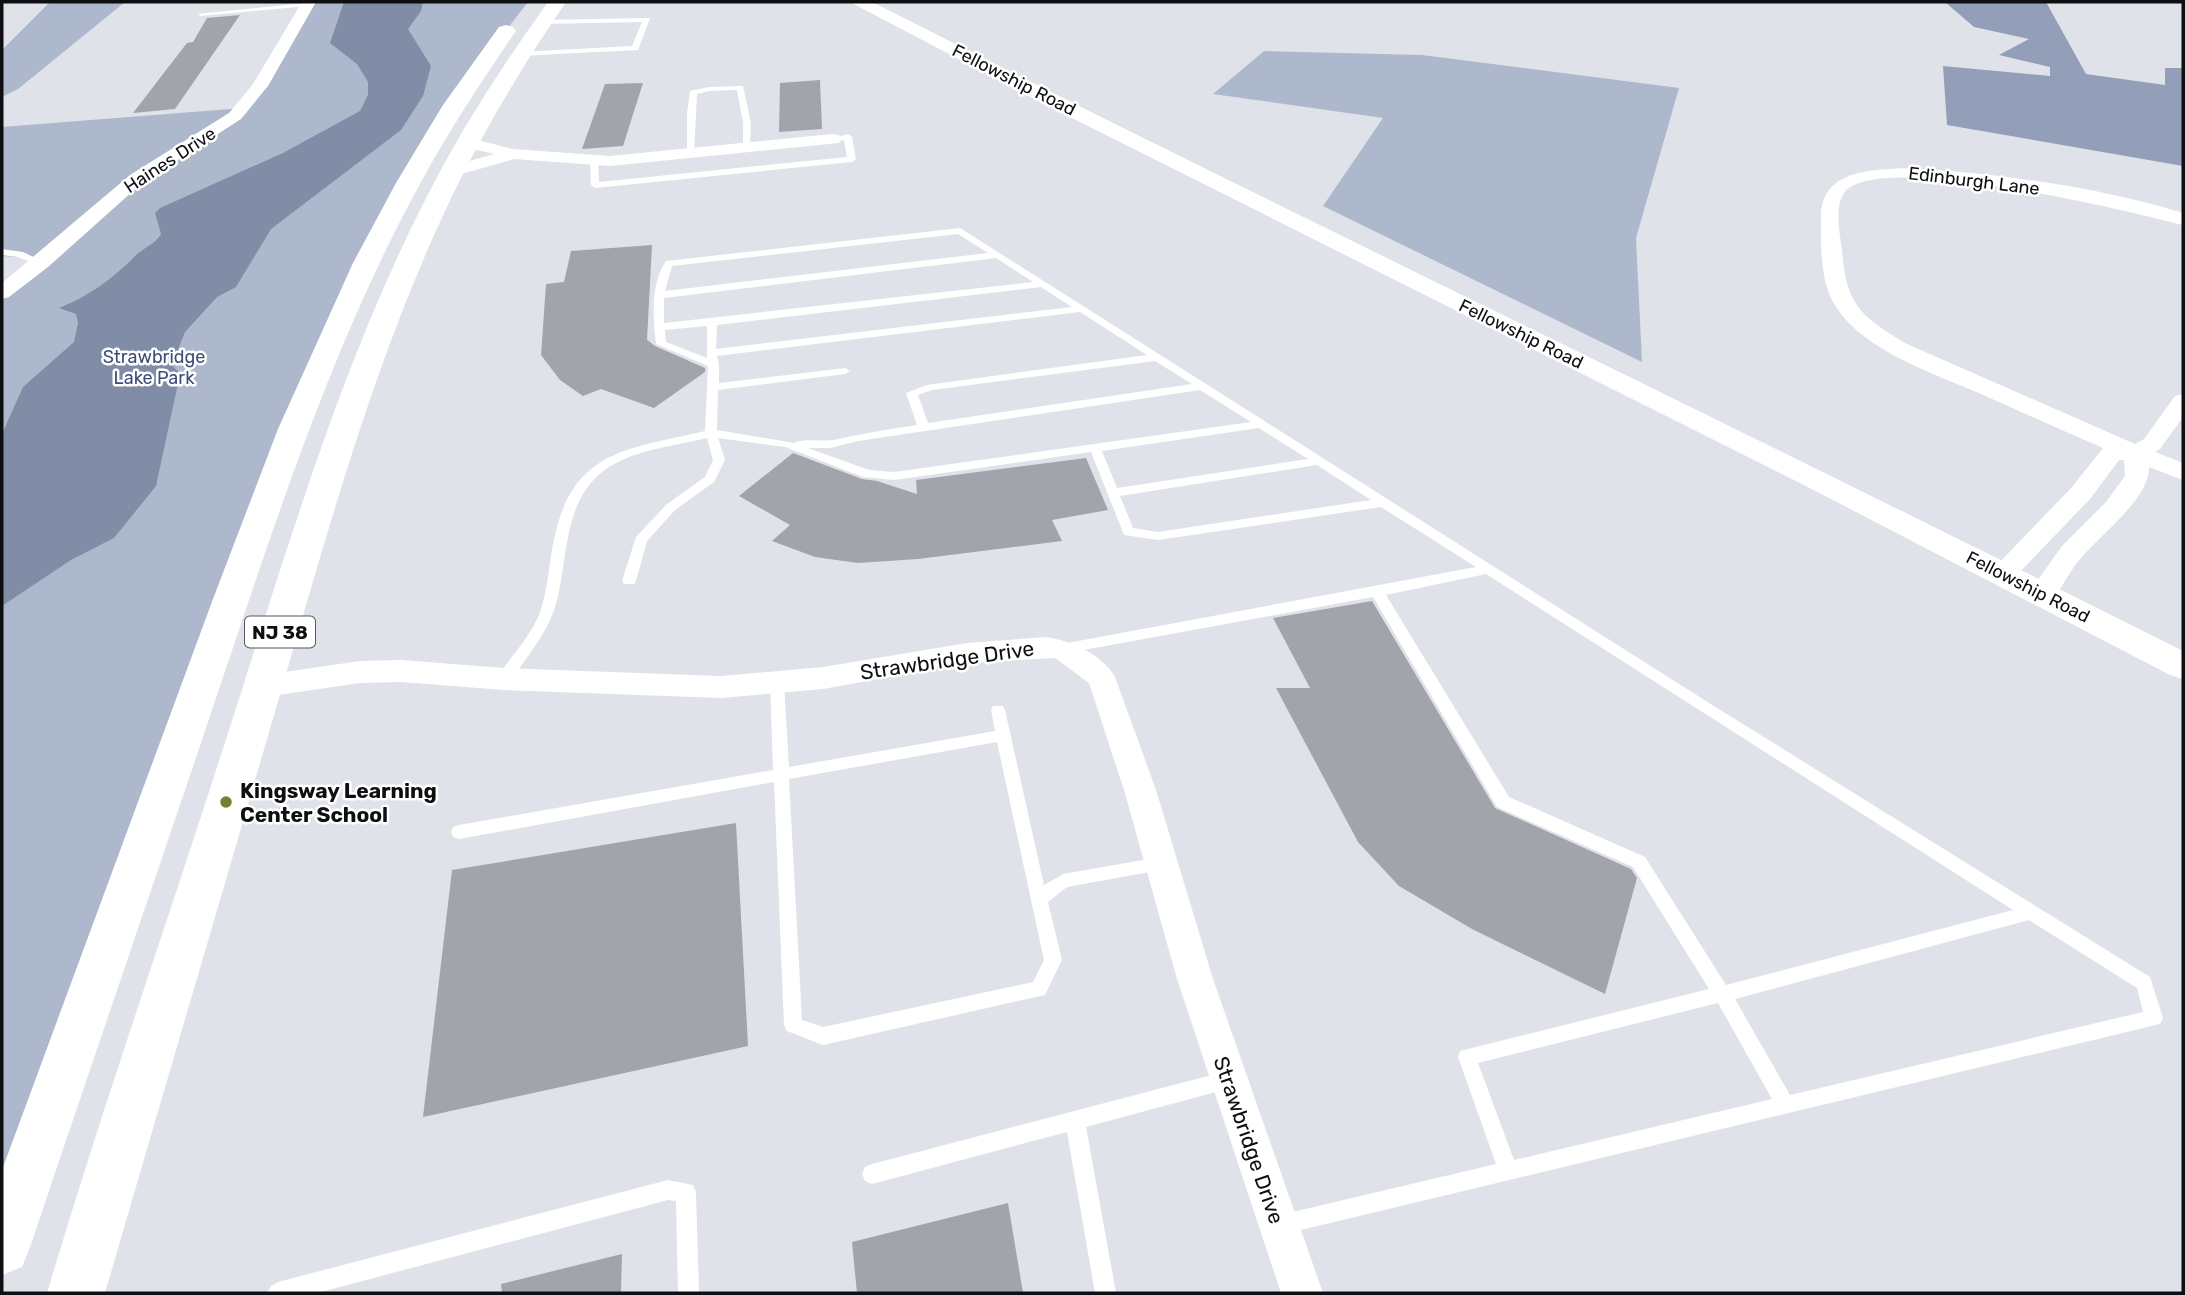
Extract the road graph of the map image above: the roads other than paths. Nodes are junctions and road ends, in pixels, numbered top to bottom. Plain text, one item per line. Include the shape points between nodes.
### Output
1 (859, 2) edge
2 (308, 4) edge
3 (542, 9) edge
4 (201, 14) dead end
5 (519, 54) junction
6 (833, 139) joint
7 (747, 148) junction
8 (690, 153) junction
9 (513, 154) junction
10 (459, 157) junction
11 (594, 161) junction
12 (2183, 219) edge
13 (2, 252) edge
14 (998, 255) junction
15 (38, 266) junction
16 (1042, 284) junction
17 (2, 293) edge
18 (660, 295) junction
19 (1083, 310) junction
20 (712, 322) junction
21 (658, 327) junction
22 (1158, 357) junction
23 (712, 359) junction
24 (845, 371) dead end
25 (1203, 386) junction
26 (713, 387) junction
27 (2183, 401) edge
28 (1263, 424) junction
29 (923, 427) junction
30 (710, 433) junction
31 (787, 444) junction
32 (1095, 448) junction
33 (2136, 453) junction
34 (1321, 461) junction
35 (2183, 472) edge
36 (1112, 493) junction
37 (1385, 502) junction
38 (1490, 569) junction
39 (2003, 574) junction
40 (629, 581) dead end
41 (1377, 592) junction
42 (2041, 594) junction
43 (1062, 649) junction
44 (2183, 666) edge
45 (504, 679) junction
46 (777, 683) junction
47 (264, 685) junction
48 (998, 710) dead end
49 (1004, 735) junction
50 (781, 773) junction
51 (458, 832) dead end
52 (1160, 864) junction
53 (1039, 899) junction
54 (2032, 912) junction
55 (1722, 994) junction
56 (1229, 1080) junction
57 (1785, 1104) junction
58 (1075, 1120) junction
59 (1508, 1171) junction
60 (872, 1174) dead end
61 (1279, 1226) junction
62 (2, 1247) edge
63 (76, 1293) edge
64 (278, 1293) edge
65 (689, 1293) edge
66 (1106, 1293) edge
67 (1302, 1293) edge

1 - 39 street, Fellowship Road
2 - 4 lane
2 - 15 street, Haines Drive via 243,108 136,179
3 - 5 highway, NJ 38
3 - 5 lane via 647,20 635,48
3 - 62 highway, NJ 38 via 477,71 418,166 375,245 315,378 247,554
5 - 10 highway, NJ 38
6 - 7 street
6 - 11 lane via 848,137 852,159 595,185
7 - 8 street
7 - 8 lane via 740,89 709,89 693,93 690,101
8 - 11 street
9 - 10 street
9 - 10 street
9 - 11 street
10 - 47 highway, NJ 38 via 410,255 357,392
12 - 33 street, Edinburgh Lane via 2087,196 1900,172 1857,177 1835,191 1832,202 1835,285 1852,314 1869,329 1942,369
13 - 15 lane via 20,254
14 - 16 lane
14 - 18 lane
14 - 18 lane via 960,231 669,263 663,271
15 - 17 street, Haines Drive
16 - 19 lane
16 - 20 lane
18 - 21 lane
19 - 22 lane
19 - 23 lane
20 - 21 lane
20 - 23 lane
21 - 23 lane via 661,344
22 - 25 lane
22 - 29 lane via 931,387 912,393
23 - 26 lane
24 - 26 lane
25 - 28 lane
25 - 29 lane
26 - 30 lane
27 - 33 street via 2152,444
28 - 32 lane
28 - 34 lane
29 - 31 lane via 830,444
30 - 31 lane
30 - 40 lane via 719,460 710,479 671,507 641,540
30 - 45 lane via 614,460 578,488 546,613
31 - 32 lane via 867,474 894,476
32 - 36 lane
33 - 35 street, Edinburgh Lane
33 - 39 street via 2112,452 2081,493
33 - 42 street via 2137,477
34 - 36 lane
34 - 37 lane
36 - 37 lane via 1128,532 1158,536
37 - 38 lane
38 - 41 lane
38 - 54 lane
39 - 42 street, Fellowship Road
41 - 43 lane
41 - 55 lane via 1503,802 1639,862
42 - 44 street, Fellowship Road
43 - 46 street, Strawbridge Drive via 967,653
43 - 52 street, Strawbridge Drive via 1101,677
45 - 46 street, Strawbridge Drive via 670,687
45 - 47 street, Strawbridge Drive via 384,671
46 - 50 lane
47 - 63 highway, NJ 38
48 - 49 lane
49 - 50 lane
49 - 53 lane
50 - 51 lane
50 - 53 lane via 793,1024 823,1036 1039,989 1053,960
52 - 53 lane via 1063,881
52 - 56 street, Strawbridge Drive
54 - 55 lane
54 - 57 lane via 2144,983 2154,1018
55 - 57 lane
55 - 59 lane via 1467,1058
56 - 58 lane
56 - 61 street, Strawbridge Drive
57 - 59 lane
58 - 60 lane
58 - 66 lane
59 - 61 lane
61 - 67 street, Strawbridge Drive
64 - 65 lane via 668,1190 685,1192

